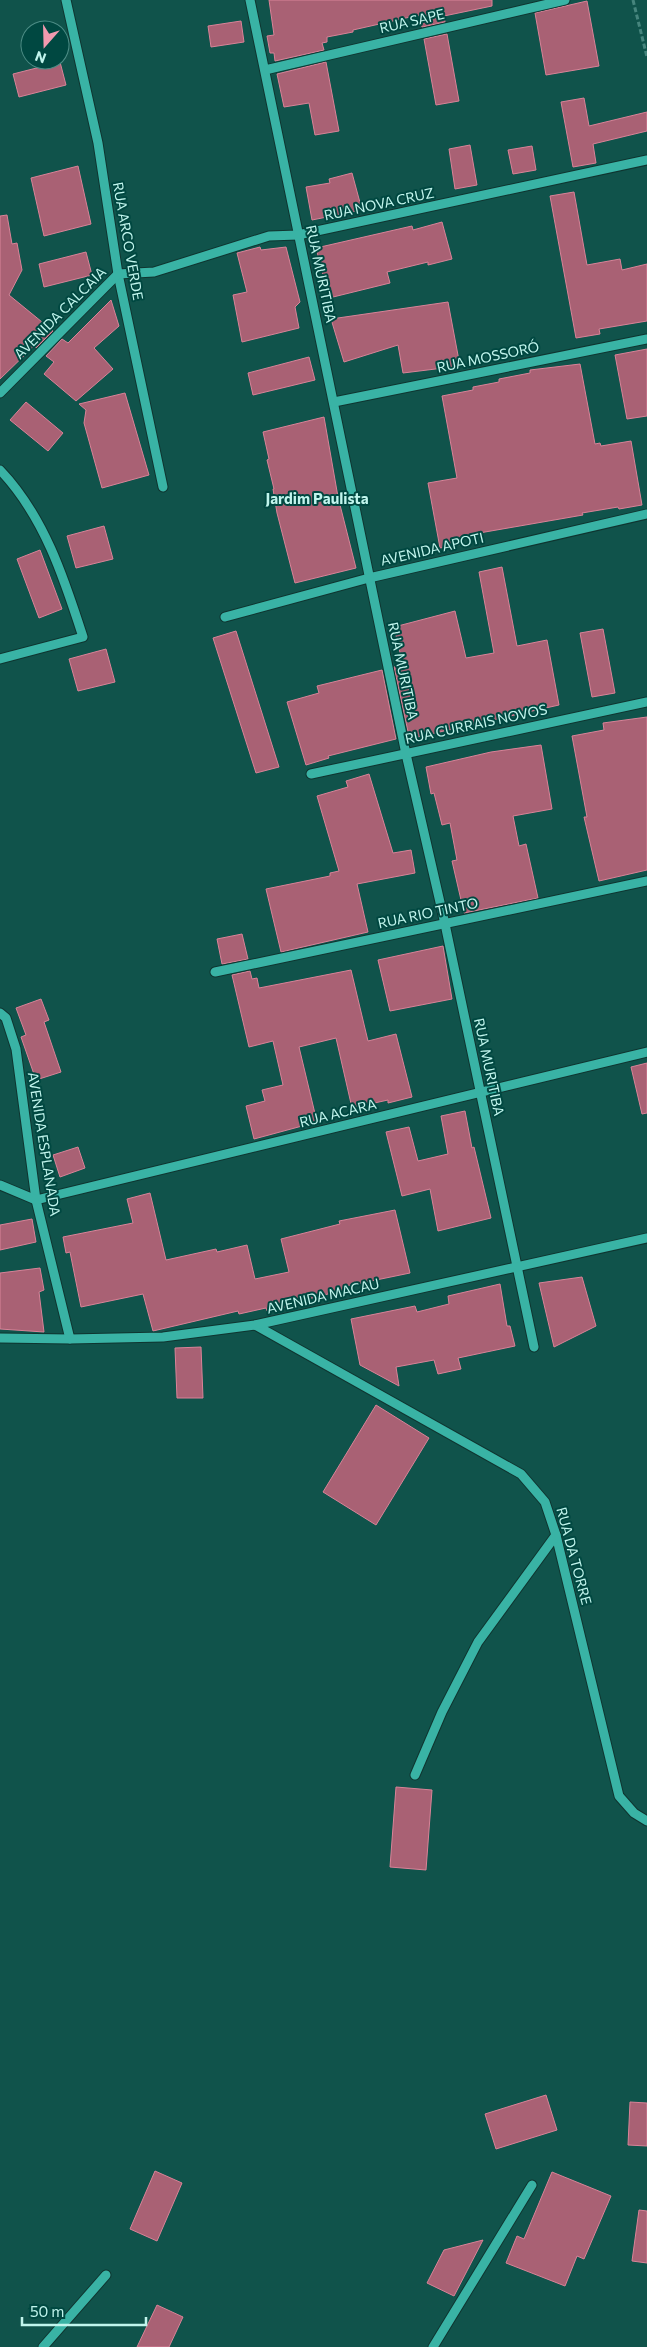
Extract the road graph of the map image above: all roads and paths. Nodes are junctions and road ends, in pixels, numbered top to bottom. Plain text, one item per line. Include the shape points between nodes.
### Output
1 (66, 0) edge
2 (250, 0) edge
3 (565, 0) edge
4 (633, 0) edge
5 (647, 56) edge
6 (265, 70) junction
7 (647, 160) edge
8 (298, 235) junction
9 (118, 274) junction
10 (647, 339) edge
11 (0, 393) edge
12 (334, 402) junction
13 (0, 470) edge
14 (163, 487) dead end
15 (647, 514) edge
16 (369, 578) junction
17 (225, 617) dead end
18 (0, 659) edge
19 (647, 702) edge
20 (406, 754) junction
21 (311, 774) dead end
22 (647, 881) edge
23 (445, 924) junction
24 (215, 972) dead end
25 (0, 1013) edge
26 (647, 1052) edge
27 (480, 1093) junction
28 (0, 1185) edge
29 (36, 1200) junction
30 (647, 1238) edge
31 (516, 1266) junction
32 (255, 1325) junction
33 (0, 1338) edge
34 (70, 1339) junction
35 (534, 1346) dead end
36 (556, 1535) junction
37 (415, 1775) dead end
38 (647, 1821) edge
39 (532, 2185) dead end
40 (106, 2275) dead end
41 (43, 2347) edge
42 (433, 2347) edge

1 - 9 street, RUA ARCO VERDE via 98,143
2 - 6 street, RUA MURITIBA
3 - 6 street, RUA SAPE
4 - 5 path
6 - 8 street, RUA MURITIBA
7 - 8 street, RUA NOVA CRUZ
8 - 9 street, RUA NOVA CRUZ via 269,236 154,272
8 - 12 street, RUA MURITIBA
9 - 11 street, AVENIDA CALCAIA
9 - 14 street, RUA ARCO VERDE
10 - 12 street, RUA MOSSORÓ
12 - 16 street, RUA MURITIBA
13 - 18 street via 38,520 65,583 83,637
15 - 16 street, AVENIDA APOTI
16 - 17 street, AVENIDA APOTI
16 - 20 street, RUA MURITIBA
19 - 20 street, RUA CURRAIS NOVOS
20 - 21 street, RUA CURRAIS NOVOS
20 - 23 street, RUA MURITIBA
22 - 23 street, RUA RIO TINTO
23 - 24 street, RUA RIO TINTO
23 - 27 street, RUA MURITIBA
25 - 29 street, AVENIDA ESPLANADA via 6,1018 16,1049
26 - 27 street, RUA ACARA
27 - 29 street, RUA ACARA
27 - 31 street, RUA MURITIBA
28 - 29 street
29 - 34 street, AVENIDA ESPLANADA
30 - 31 street, AVENIDA MACAU
31 - 32 street, AVENIDA MACAU
31 - 35 street, RUA MURITIBA
32 - 34 street, AVENIDA MACAU via 163,1337
32 - 36 street, RUA DA TORRE via 521,1474 545,1502
33 - 34 street, AVENIDA MACAU
36 - 37 street via 478,1642 442,1712
36 - 38 street, RUA DA TORRE via 619,1796 634,1813
39 - 42 street
40 - 41 street

